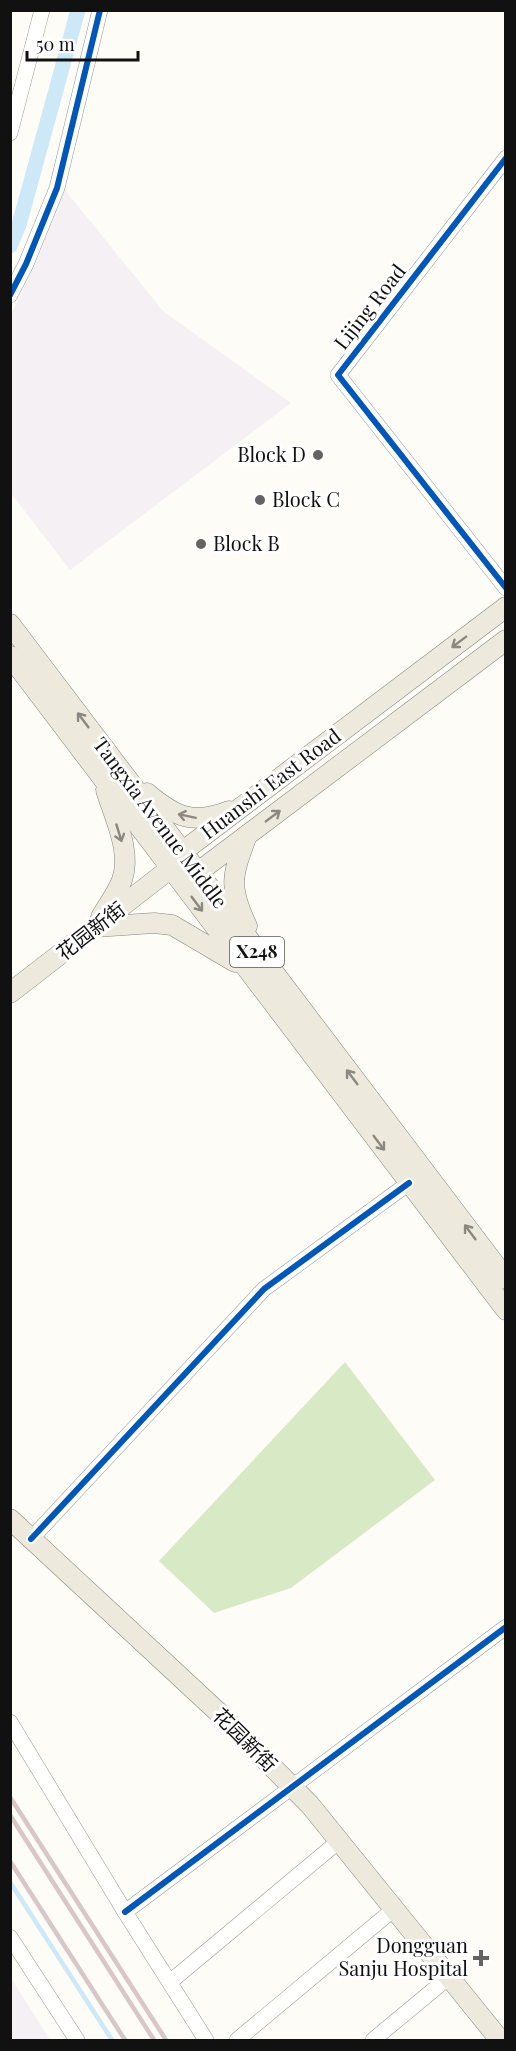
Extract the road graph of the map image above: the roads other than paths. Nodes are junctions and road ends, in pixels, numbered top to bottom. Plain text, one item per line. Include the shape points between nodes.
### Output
1 (42, 10) edge
2 (100, 10) edge
3 (10, 133) edge
4 (506, 158) edge
5 (10, 295) edge
6 (506, 588) edge
7 (506, 607) edge
8 (10, 624) edge
9 (506, 640) edge
10 (10, 656) edge
11 (110, 773) junction
12 (243, 806) junction
13 (247, 835) junction
14 (176, 860) junction
15 (197, 873) junction
16 (95, 927) junction
17 (254, 963) junction
18 (10, 993) edge
19 (409, 1183) junction
20 (506, 1279) edge
21 (506, 1310) edge
22 (10, 1519) edge
23 (31, 1539) junction
24 (506, 1627) edge
25 (10, 1722) edge
26 (292, 1787) junction
27 (339, 1841) junction
28 (394, 1909) junction
29 (125, 1912) junction
30 (10, 1937) edge
31 (449, 1977) junction
32 (170, 1982) junction
33 (76, 2040) edge
34 (207, 2040) edge
35 (237, 2040) edge
36 (373, 2040) edge
37 (500, 2040) edge

1 - 3 street
2 - 5 street via 57,188
4 - 6 street, Lijing Road via 338,375
7 -> 12 main road, Huanshi East Road
11 -> 8 main road, Tangxia Avenue Middle / X248
13 -> 9 main road, Huanshi East Road
10 - 11 main road, Tangxia Avenue Middle / X248
12 -> 11 main road via 210,818 180,816
11 - 14 main road, Tangxia Avenue Middle / X248
11 -> 16 main road via 125,859 122,881
12 - 14 main road, Huanshi East Road
13 - 15 main road, Huanshi East Road
13 - 17 main road via 234,872 234,894
14 - 15 main road, Tangxia Avenue Middle / X248
14 - 16 main road, 花园新街
14 -> 17 main road, Tangxia Avenue Middle / X248
15 - 17 main road, Tangxia Avenue Middle / X248
16 - 17 main road via 154,923 172,926
16 - 18 main road, 花园新街
17 -> 19 main road, Tangxia Avenue Middle / X248
20 -> 17 main road, Tangxia Avenue Middle / X248
19 - 21 main road, Tangxia Avenue Middle / X248
19 - 23 street via 264,1289
22 - 23 main road, 花园新街
23 - 26 main road, 花园新街 via 218,1712
24 - 26 street
25 - 29 street
26 - 27 main road, 花园新街
26 - 29 street
27 - 28 main road, 花园新街
27 - 32 street
28 - 31 main road, 花园新街
28 - 35 street
29 - 32 street
30 - 33 street
31 - 36 street
31 - 37 main road, 花园新街
32 - 34 street

